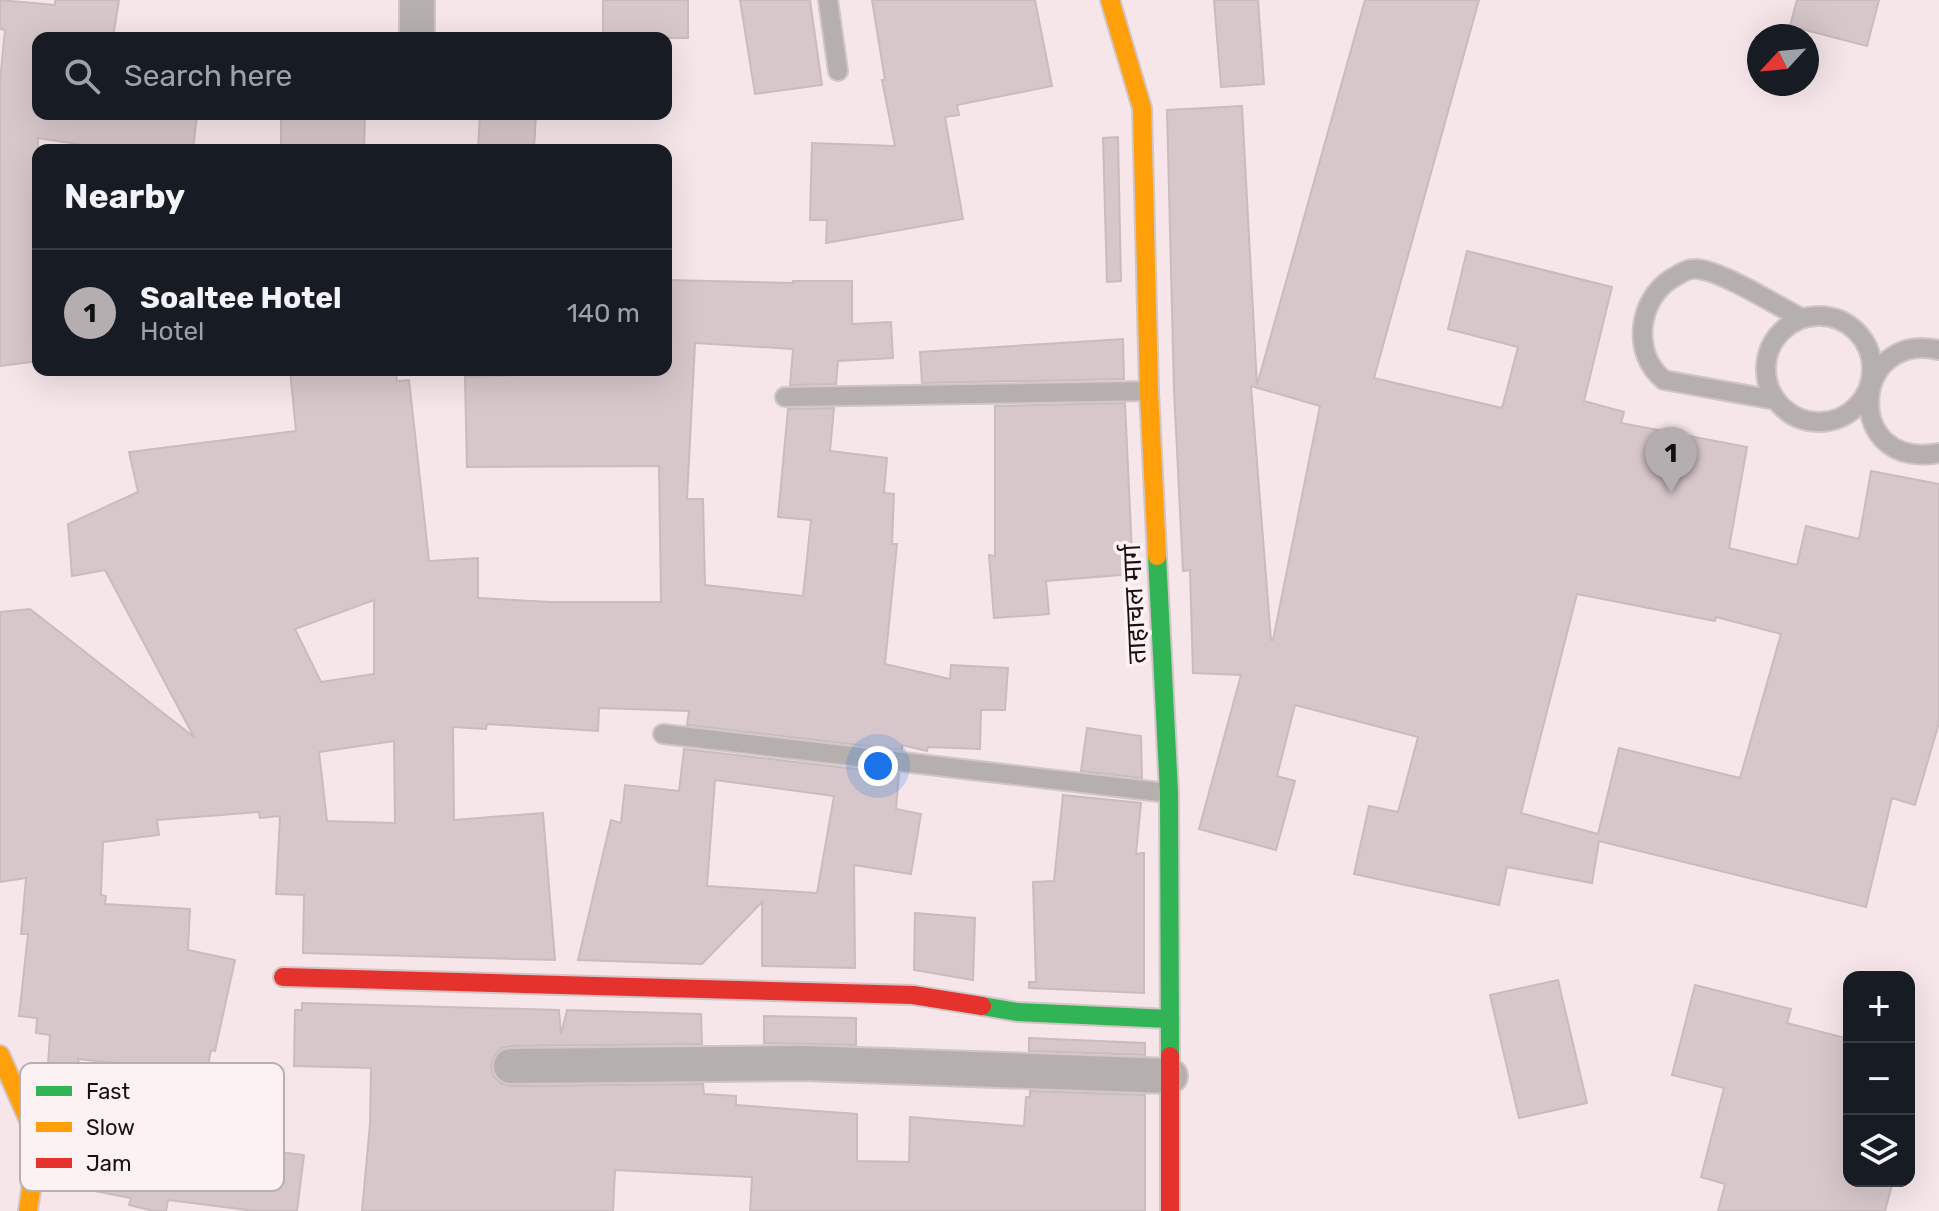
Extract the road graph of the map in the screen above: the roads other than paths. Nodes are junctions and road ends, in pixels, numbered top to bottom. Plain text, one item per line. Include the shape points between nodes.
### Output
1 (417, 0) edge
2 (828, 0) edge
3 (1110, 0) edge
4 (417, 32) edge
5 (838, 71) dead end
6 (1801, 318) junction
7 (1938, 347) edge
8 (1869, 387) junction
9 (1149, 391) junction
10 (785, 397) dead end
11 (1775, 400) junction
12 (1939, 453) edge
13 (663, 734) dead end
14 (1169, 793) junction
15 (283, 977) dead end
16 (1170, 1019) junction
17 (0, 1055) edge
18 (511, 1066) dead end
19 (1170, 1076) junction
20 (20, 1100) edge
21 (31, 1191) edge
22 (28, 1211) edge
23 (1170, 1211) edge

1 - 4 street
2 - 5 lane
3 - 9 street, ताहाचल मार्ग via 1142,108
6 - 8 lane via 1834,317 1862,337 1871,361
6 - 11 lane via 1786,326 1768,352 1767,385
6 - 11 lane via 1715,273 1693,268 1665,283 1645,312 1646,357 1651,370 1664,380
7 - 8 lane via 1896,356
8 - 11 lane via 1861,402 1833,421 1801,419
8 - 12 lane via 1871,419 1891,446 1906,454
9 - 10 lane
9 - 14 street, ताहाचल मार्ग
13 - 14 lane
14 - 16 street, ताहाचल मार्ग
15 - 16 street via 913,995 1017,1012
16 - 19 street, ताहाचल मार्ग
17 - 20 street
18 - 19 street via 802,1063
19 - 23 street, ताहाचल मार्ग
21 - 22 street

